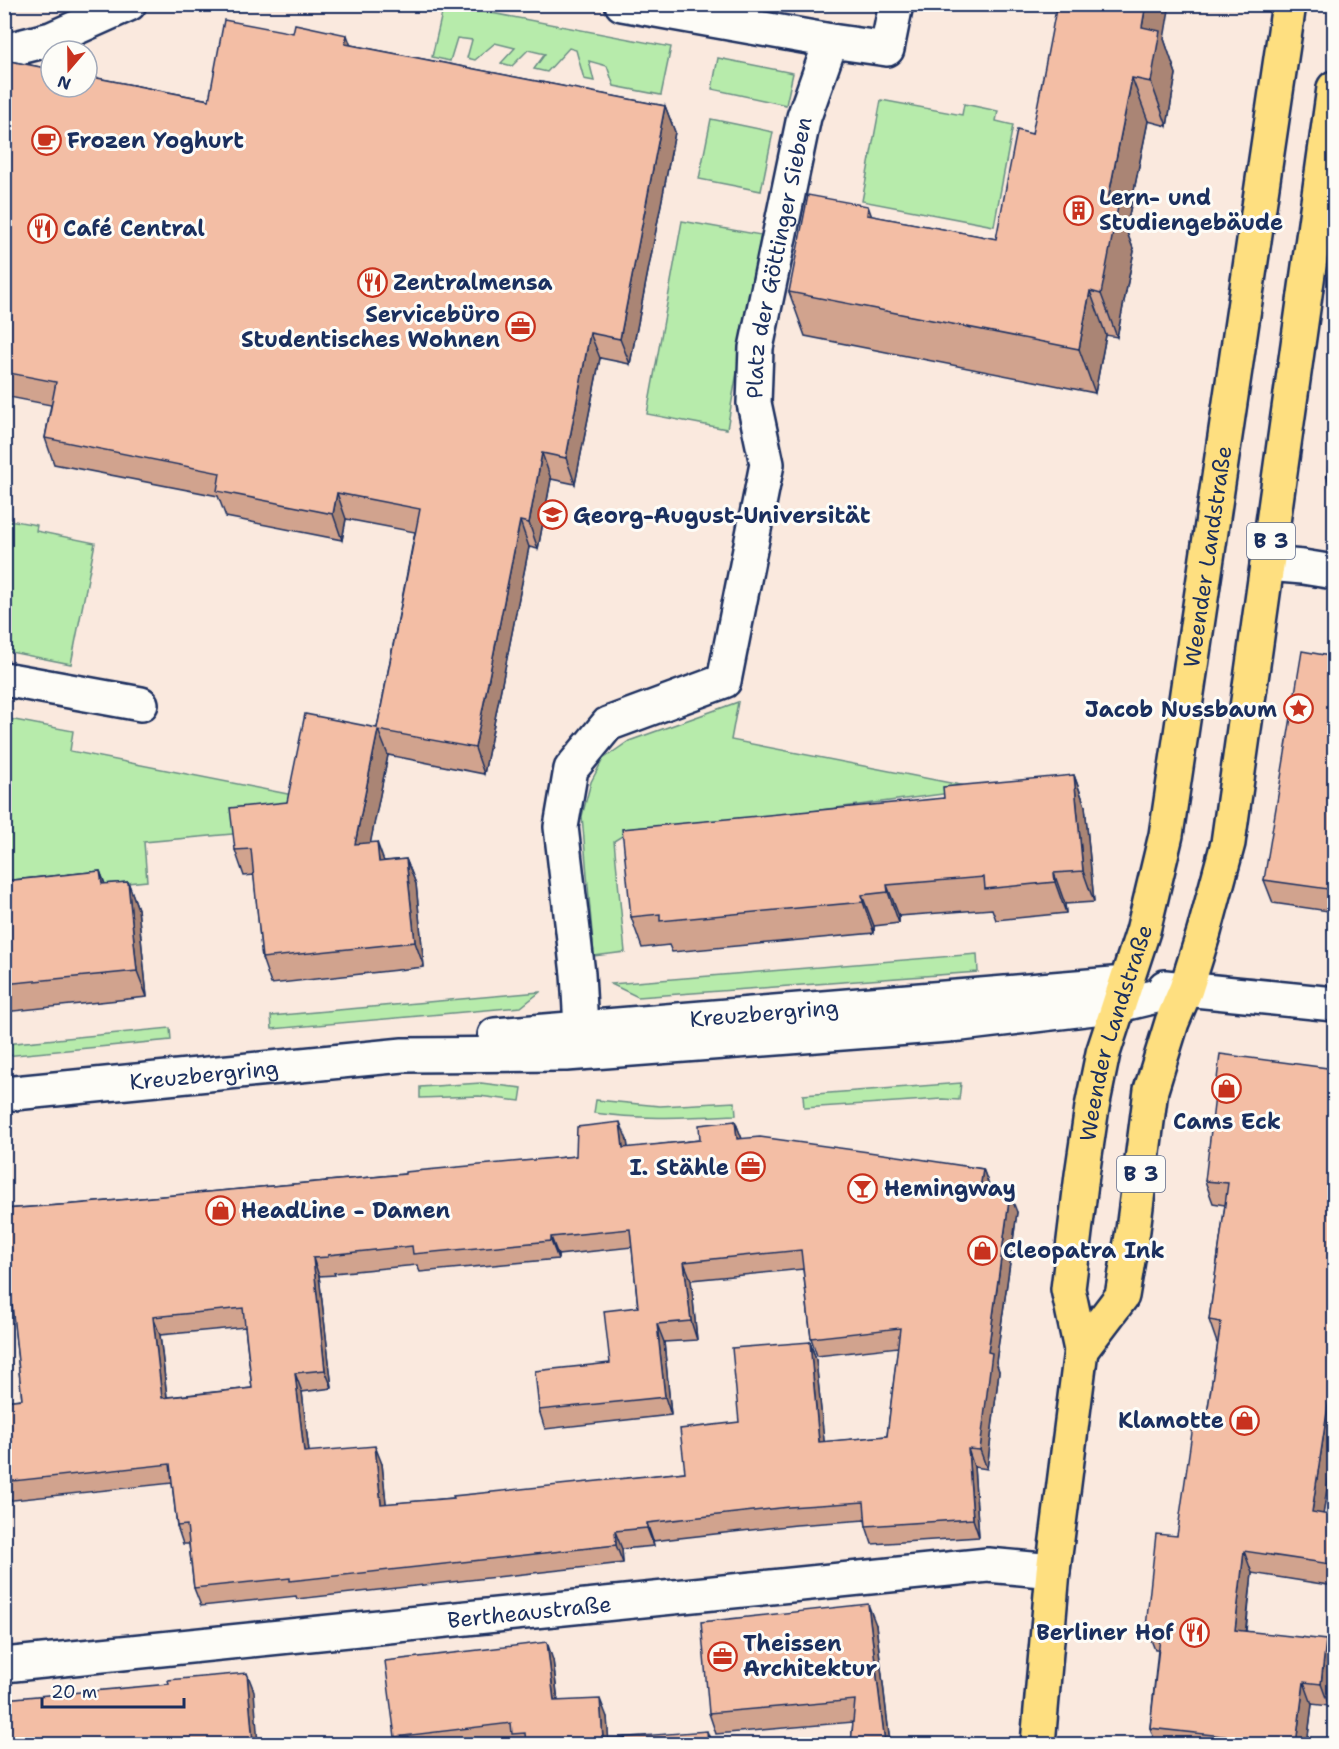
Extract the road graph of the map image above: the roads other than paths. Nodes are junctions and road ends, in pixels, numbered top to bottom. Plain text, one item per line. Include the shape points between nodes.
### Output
1 (129, 4) edge
2 (622, 4) edge
3 (897, 4) edge
4 (1289, 4) edge
5 (831, 41) junction
6 (4, 51) edge
7 (1335, 88) edge
8 (1268, 564) junction
9 (1335, 572) edge
10 (4, 679) edge
11 (141, 704) dead end
12 (1186, 989) junction
13 (1123, 994) junction
14 (1335, 1004) edge
15 (582, 1027) junction
16 (403, 1055) junction
17 (4, 1094) edge
18 (1081, 1350) junction
19 (1053, 1571) junction
20 (4, 1665) edge
21 (1038, 1744) edge

1 - 6 street via 51,39
2 - 5 street
3 - 5 street via 887,49
4 - 13 main road, Weender Landstraße / B 3 via 1166,835
5 - 15 street, Platz der Göttinger Sieben via 804,117 756,348 754,403 767,464 724,681 608,724 571,769 561,826
7 - 8 main road, Weender Landstraße / B 3
8 - 9 street
8 - 12 main road, Weender Landstraße / B 3 via 1228,843
10 - 11 street
12 - 13 street
12 - 14 street
12 - 18 main road, Weender Landstraße / B 3 via 1151,1090 1122,1296
13 - 15 street, Kreuzbergring
13 - 16 street, Kreuzbergring via 961,1024 577,1053
13 - 18 main road, Weender Landstraße / B 3 via 1103,1053 1092,1107 1068,1288
15 - 16 street, Kreuzbergring via 466,1037
16 - 17 street, Kreuzbergring
18 - 19 main road, Weender Landstraße / B 3
19 - 20 street, Bertheaustraße via 988,1565
19 - 21 main road, Weender Landstraße / B 3

